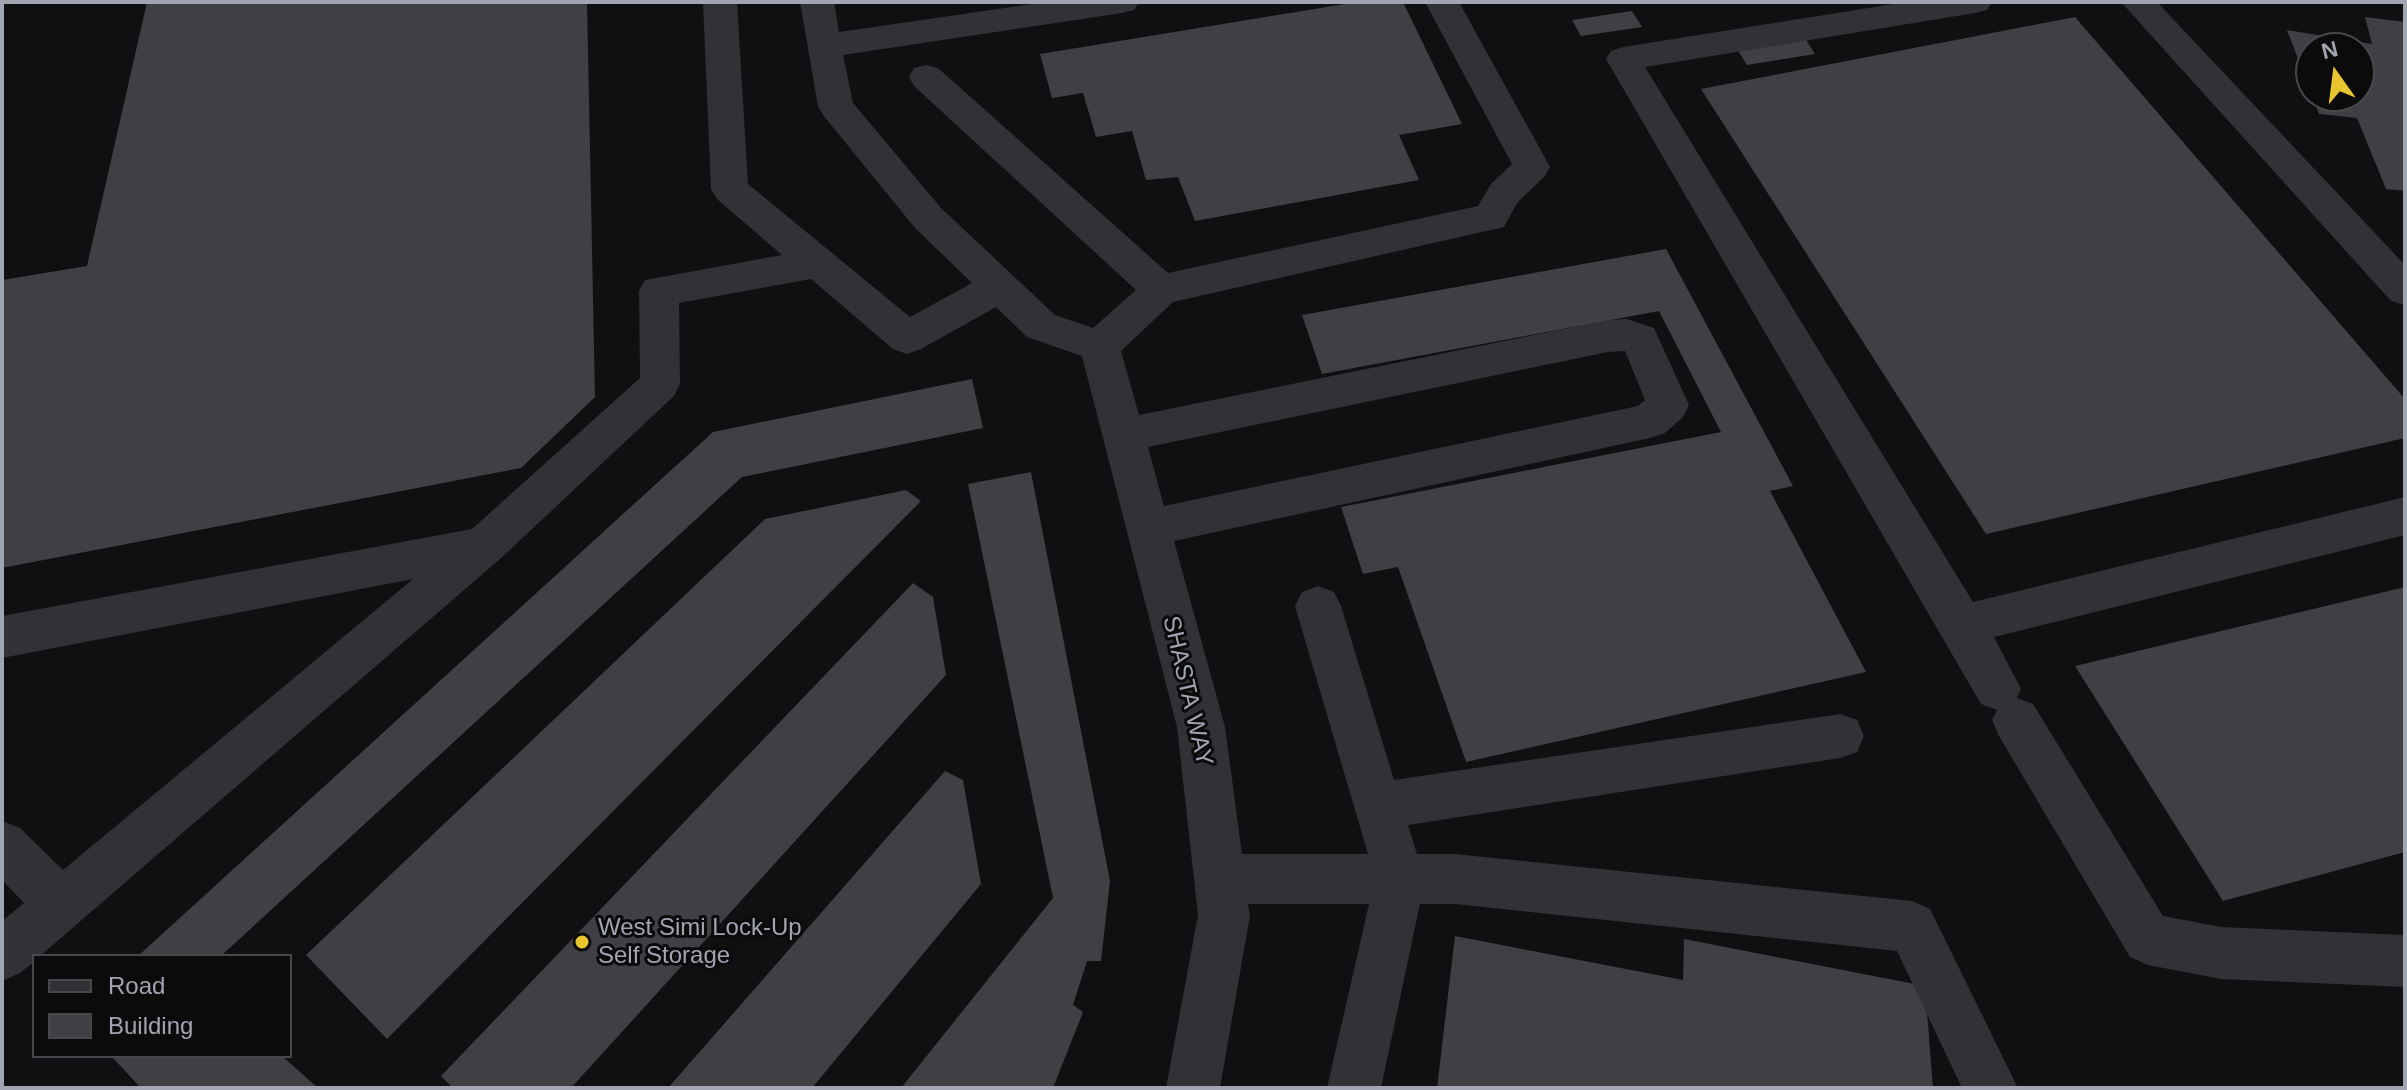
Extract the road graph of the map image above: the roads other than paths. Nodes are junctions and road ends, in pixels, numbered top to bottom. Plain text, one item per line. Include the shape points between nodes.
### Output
1 (720, 2) edge
2 (817, 2) edge
3 (1122, 2) edge
4 (1442, 2) edge
5 (1975, 2) edge
6 (2138, 2) edge
7 (824, 46) junction
8 (926, 77) dead end
9 (818, 263) junction
10 (1000, 286) junction
11 (1161, 290) junction
12 (2405, 290) edge
13 (1100, 346) junction
14 (1123, 435) junction
15 (2405, 516) edge
16 (1148, 528) junction
17 (484, 546) junction
18 (1318, 606) dead end
19 (1962, 625) junction
20 (2, 637) edge
21 (1840, 736) dead end
22 (1378, 806) junction
23 (2, 845) edge
24 (1219, 879) junction
25 (1400, 879) junction
26 (61, 904) junction
27 (2, 955) edge
28 (2405, 961) edge
29 (1193, 1088) edge
30 (1354, 1088) edge
31 (1991, 1088) edge

1 - 9 street via 730,189
2 - 7 street
3 - 7 street
4 - 11 street via 1532,167 1504,194 1491,217
5 - 19 street via 1623,59
6 - 12 street
7 - 10 street via 836,106 928,218
8 - 11 street
9 - 10 street via 907,338
9 - 17 street via 659,291 660,384
10 - 13 street via 1041,326
11 - 13 street
13 - 14 street, SHASTA WAY
14 - 16 street, SHASTA WAY
14 - 16 street via 1608,336 1640,339 1668,405 1650,421
15 - 19 street
16 - 24 street, SHASTA WAY via 1201,727
17 - 20 street
17 - 26 street
18 - 22 street
19 - 28 street via 2148,939 2221,953
21 - 22 street
22 - 25 street
23 - 26 street
24 - 25 street
24 - 29 street, SHASTA WAY via 1224,915
25 - 30 street
25 - 31 street via 1455,879 1912,927
26 - 27 street

